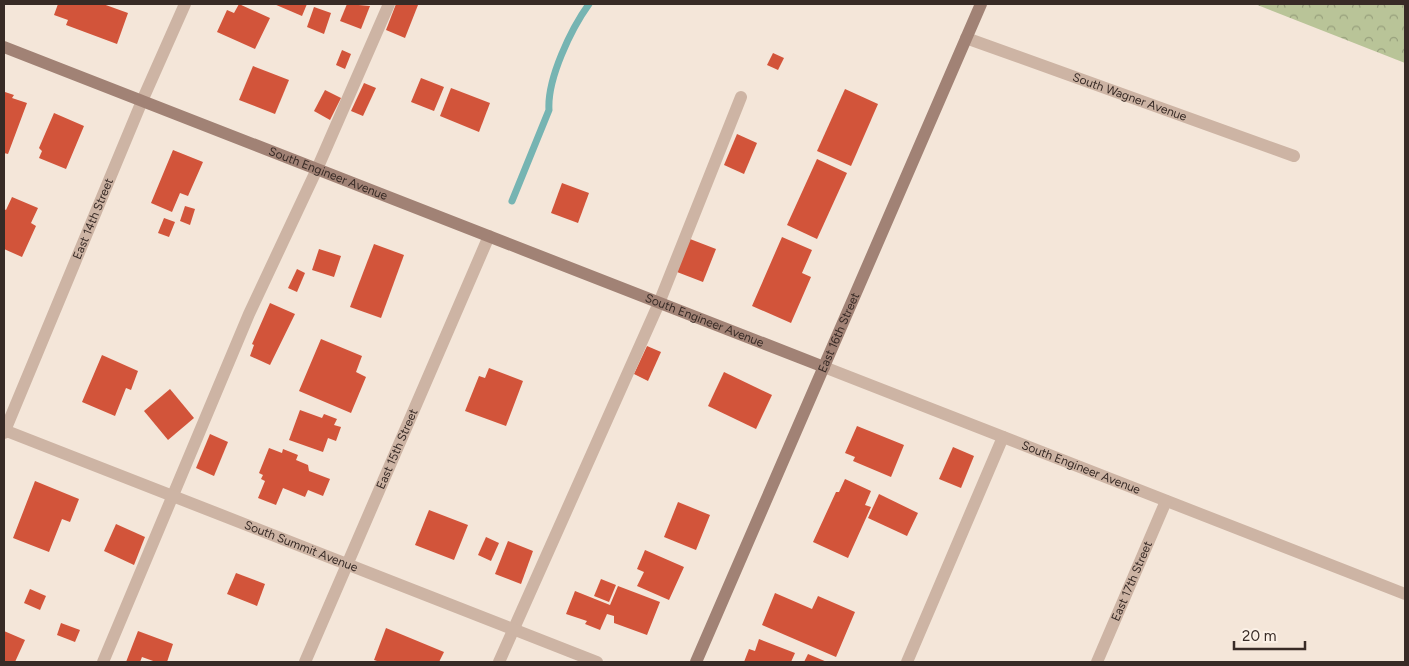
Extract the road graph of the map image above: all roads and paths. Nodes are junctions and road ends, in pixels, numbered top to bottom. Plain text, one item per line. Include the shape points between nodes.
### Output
1 (185, 4) edge
2 (388, 4) edge
3 (981, 4) edge
4 (966, 38) junction
5 (4, 46) edge
6 (741, 97) dead end
7 (142, 100) junction
8 (1294, 156) dead end
9 (318, 169) junction
10 (489, 236) junction
11 (659, 303) junction
12 (824, 367) junction
13 (4, 431) edge
14 (1003, 437) junction
15 (173, 497) junction
16 (1166, 501) junction
17 (348, 565) junction
18 (1405, 594) edge
19 (512, 629) junction
20 (103, 662) edge
21 (305, 662) edge
22 (499, 662) edge
23 (597, 662) edge
24 (696, 662) edge
25 (907, 662) edge
26 (1097, 662) edge

1 - 7 street, East 14th Street
2 - 9 street
3 - 4 street, East 16th Street
4 - 8 street, South Wagner Avenue
4 - 12 street, East 16th Street
5 - 7 street, South Engineer Avenue
6 - 11 street
7 - 9 street, South Engineer Avenue
7 - 13 street, East 14th Street
9 - 10 street, South Engineer Avenue
9 - 15 street via 249,314
10 - 11 street, South Engineer Avenue
10 - 17 street, East 15th Street
11 - 12 street, South Engineer Avenue
11 - 19 street
12 - 14 street, South Engineer Avenue
12 - 24 street, East 16th Street
13 - 15 street, South Summit Avenue
14 - 16 street, South Engineer Avenue
14 - 25 street
15 - 17 street, South Summit Avenue
15 - 20 street
16 - 18 street, South Engineer Avenue
16 - 26 street, East 17th Street
17 - 19 street, South Summit Avenue
17 - 21 street, East 15th Street
19 - 22 street
19 - 23 street, South Summit Avenue

